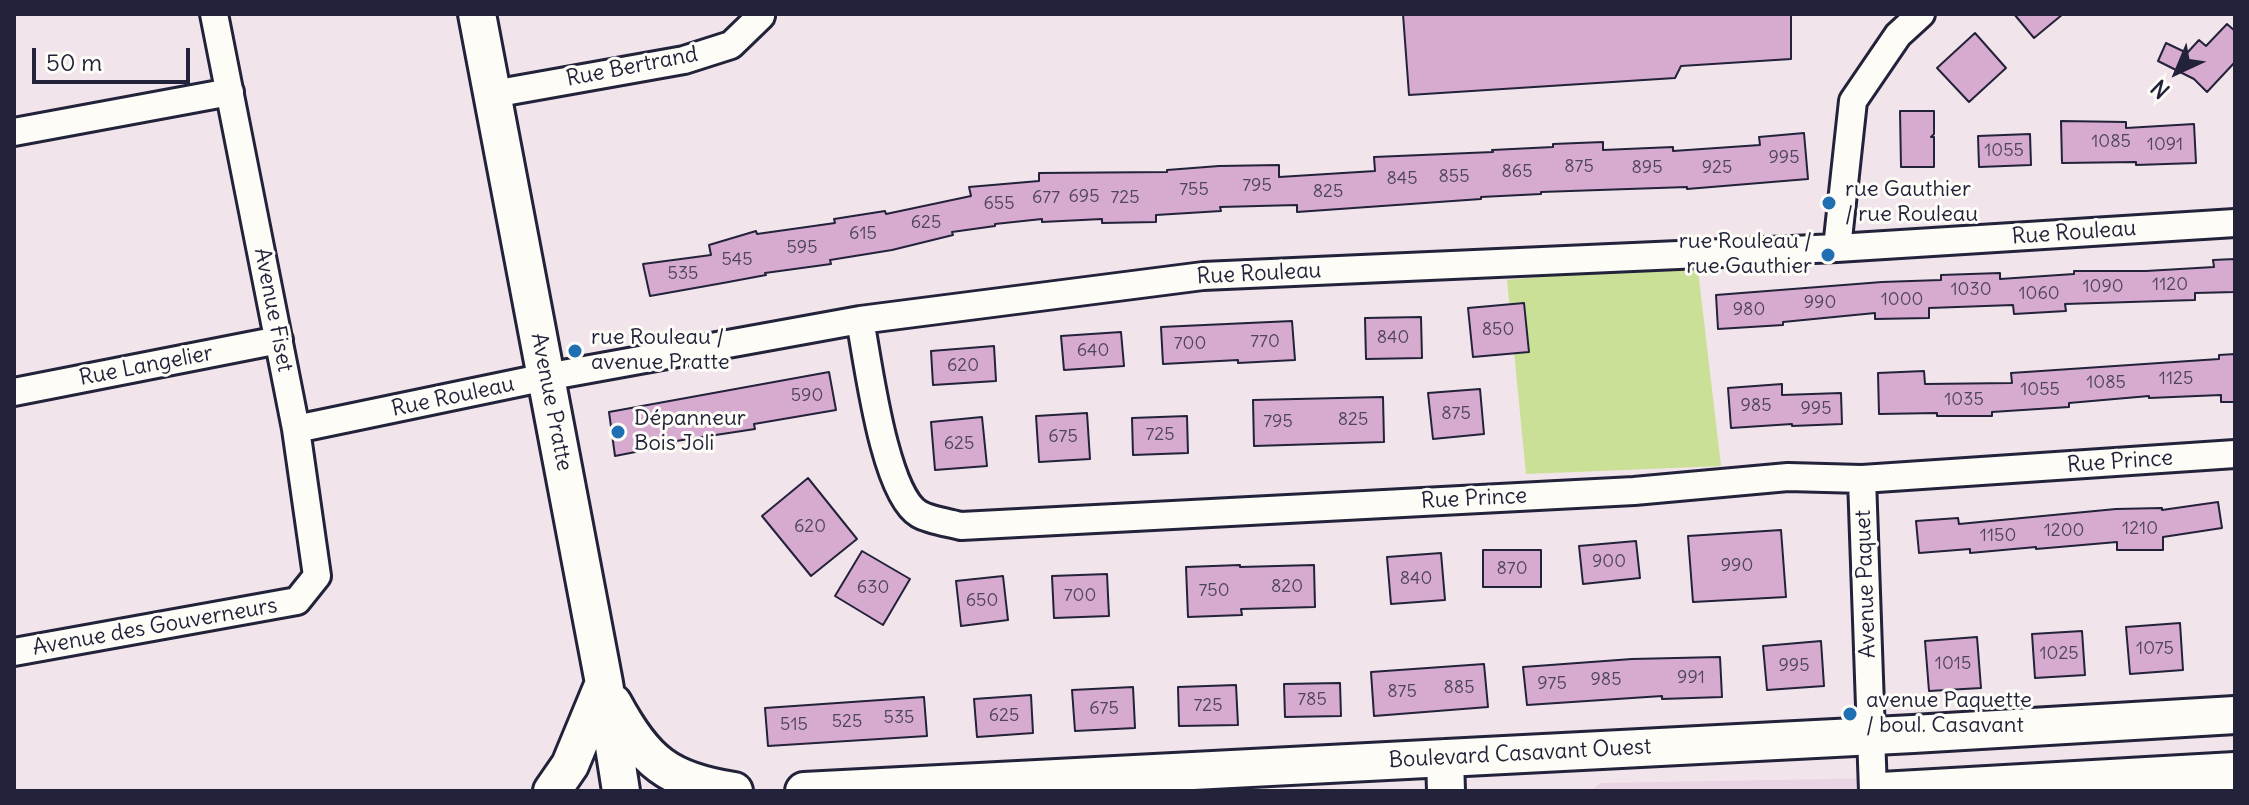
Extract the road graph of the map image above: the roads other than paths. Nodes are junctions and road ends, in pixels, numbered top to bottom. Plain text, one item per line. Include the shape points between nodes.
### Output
1 (214, 14) edge
2 (477, 14) edge
3 (1921, 14) edge
4 (760, 15) edge
5 (230, 92) junction
6 (493, 94) junction
7 (14, 132) edge
8 (2235, 223) edge
9 (1837, 248) junction
10 (860, 320) junction
11 (279, 340) junction
12 (546, 377) junction
13 (14, 392) edge
14 (296, 429) junction
15 (2235, 454) edge
16 (1862, 479) junction
17 (297, 601) joint
18 (14, 652) edge
19 (604, 683) junction
20 (2235, 715) edge
21 (1871, 736) junction
22 (2235, 771) edge
23 (1446, 774) edge
24 (552, 791) edge
25 (621, 791) edge
26 (734, 791) edge
27 (804, 791) edge
28 (1873, 791) edge
29 (1881, 791) edge

1 - 5 street, Avenue Fiset
2 - 6 street, Avenue Pratte
3 - 9 street via 1898,35 1853,101
4 - 6 street, Rue Bertrand via 731,45 684,60
5 - 7 street
5 - 11 street, Avenue Fiset
6 - 12 street, Avenue Pratte
8 - 9 street, Rue Rouleau
9 - 10 street, Rue Rouleau via 1203,276
10 - 12 street, Rue Rouleau
10 - 16 street, Rue Prince via 886,454 904,498 919,514 961,526 1634,491 1788,477
11 - 13 street, Rue Langelier
11 - 14 street, Avenue Fiset
12 - 14 street, Rue Rouleau
12 - 19 street, Avenue Pratte
14 - 17 street, Avenue Fiset via 317,576
15 - 16 street, Rue Prince
16 - 21 street, Avenue Paquet
17 - 18 street, Avenue des Gouverneurs
19 - 24 street via 570,765
19 - 25 street, Avenue Pratte
19 - 26 street via 626,727 670,773 701,786
20 - 21 street, Boulevard Casavant Ouest
21 - 23 street, Boulevard Casavant Ouest
21 - 28 street, Avenue Paquet
22 - 29 street
23 - 27 street, Boulevard Casavant Ouest

